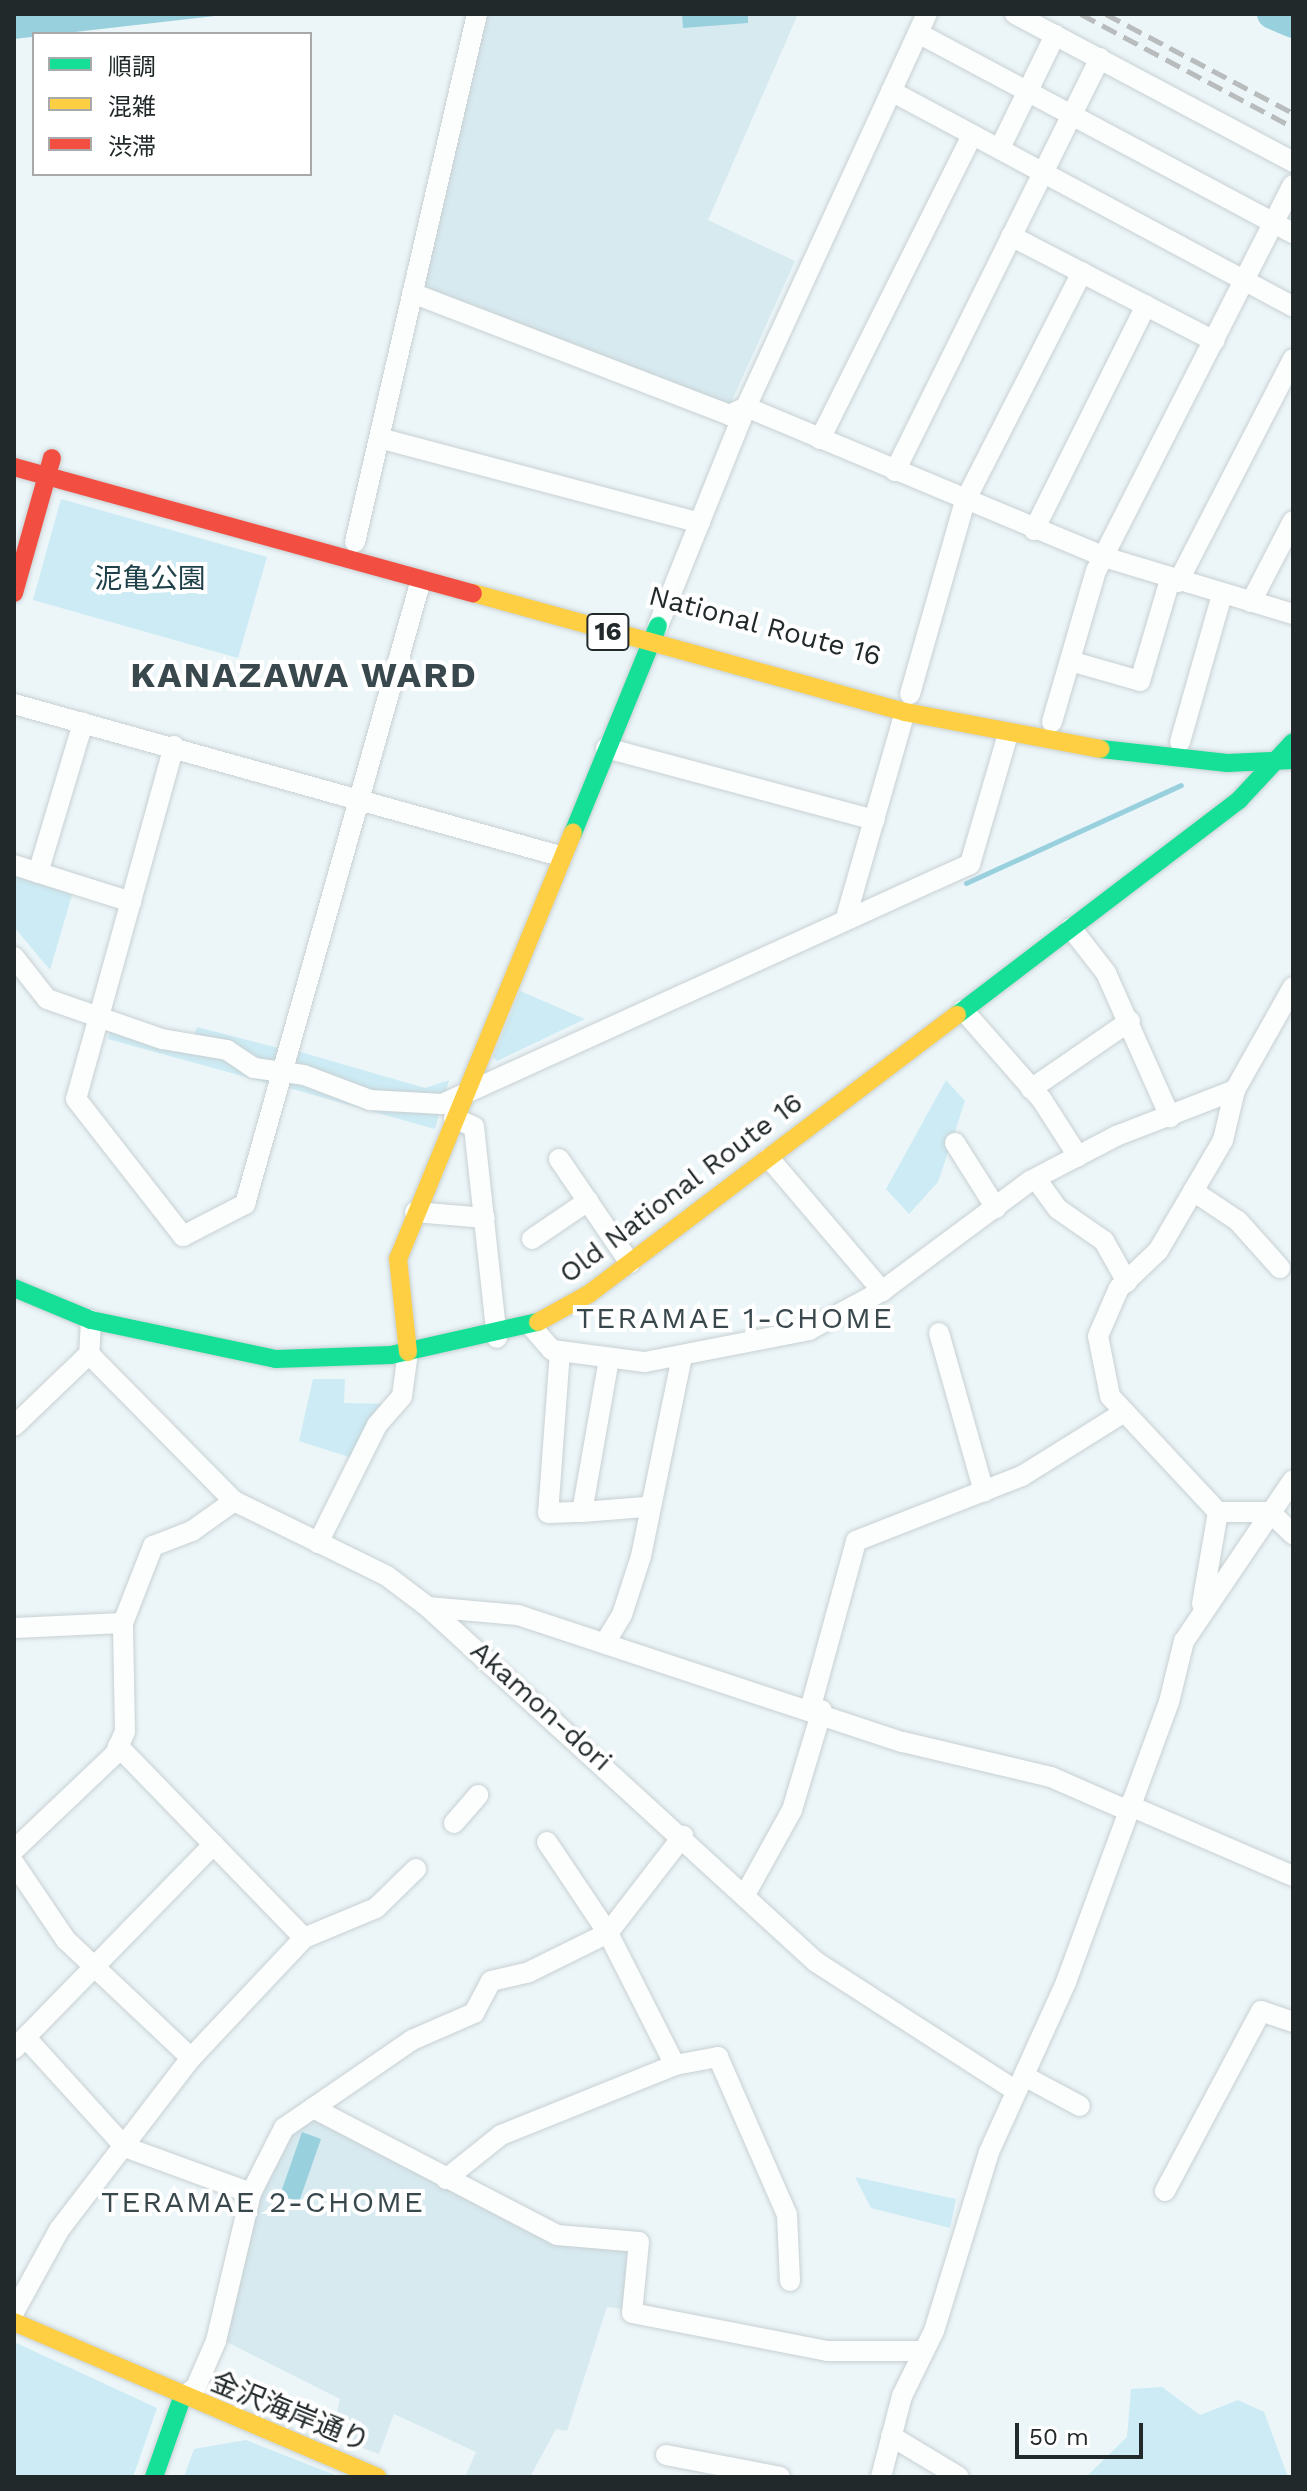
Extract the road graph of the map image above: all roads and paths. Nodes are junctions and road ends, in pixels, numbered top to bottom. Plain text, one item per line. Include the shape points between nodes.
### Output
1 (477, 14) edge
2 (1015, 14) edge
3 (922, 23) edge
4 (1055, 35) junction
5 (1100, 58) junction
6 (891, 91) junction
7 (1027, 91) junction
8 (1071, 115) junction
9 (972, 135) junction
10 (1000, 148) junction
11 (1293, 162) edge
12 (1043, 171) junction
13 (1293, 185) edge
14 (1274, 223) junction
15 (1293, 233) edge
16 (1011, 236) junction
17 (1082, 272) junction
18 (1243, 281) junction
19 (412, 293) junction
20 (1146, 305) junction
21 (1293, 307) edge
22 (1214, 341) junction
23 (1293, 359) edge
24 (746, 407) junction
25 (379, 438) junction
26 (820, 439) junction
27 (14, 448) edge
28 (14, 467) edge
29 (49, 467) junction
30 (895, 471) junction
31 (965, 501) junction
32 (1293, 521) edge
33 (700, 523) junction
34 (1034, 530) junction
35 (355, 542) junction
36 (1104, 557) junction
37 (421, 580) junction
38 (1174, 581) junction
39 (14, 593) edge
40 (1222, 595) junction
41 (1251, 602) junction
42 (1293, 614) edge
43 (654, 635) junction
44 (1070, 661) junction
45 (908, 703) junction
46 (14, 704) edge
47 (1052, 722) junction
48 (83, 723) junction
49 (1293, 728) edge
50 (1008, 734) junction
51 (1180, 742) junction
52 (1293, 742) edge
53 (174, 746) junction
54 (606, 748) junction
55 (1286, 760) edge
56 (357, 798) junction
57 (874, 820) junction
58 (560, 856) junction
59 (14, 865) edge
60 (38, 873) junction
61 (131, 902) junction
62 (847, 914) junction
63 (1071, 928) junction
64 (14, 957) edge
65 (1293, 987) edge
66 (963, 1010) junction
67 (99, 1016) junction
68 (1130, 1021) junction
69 (282, 1072) junction
70 (1031, 1089) junction
71 (1235, 1090) junction
72 (465, 1091) junction
73 (1170, 1117) junction
74 (454, 1118) junction
75 (955, 1143) dead end
76 (1078, 1156) junction
77 (769, 1158) junction
78 (559, 1159) dead end
79 (1036, 1179) junction
80 (1193, 1191) junction
81 (588, 1201) junction
82 (996, 1208) junction
83 (415, 1212) junction
84 (485, 1218) junction
85 (532, 1239) dead end
86 (630, 1263) junction
87 (1280, 1268) dead end
88 (1127, 1282) junction
89 (14, 1288) edge
90 (882, 1291) junction
91 (91, 1320) junction
92 (531, 1326) junction
93 (939, 1333) dead end
94 (497, 1338) junction
95 (560, 1351) junction
96 (408, 1352) junction
97 (89, 1354) junction
98 (609, 1359) junction
99 (681, 1361) junction
100 (1123, 1413) junction
101 (14, 1426) edge
102 (1293, 1480) edge
103 (984, 1492) junction
104 (234, 1501) junction
105 (645, 1507) junction
106 (582, 1512) junction
107 (1218, 1512) junction
108 (1270, 1512) junction
109 (1293, 1534) edge
110 (318, 1543) junction
111 (1202, 1604) junction
112 (428, 1607) junction
113 (123, 1623) junction
114 (14, 1628) edge
115 (605, 1643) junction
116 (816, 1708) junction
117 (118, 1746) junction
118 (478, 1795) dead end
119 (1127, 1808) junction
120 (454, 1823) dead end
121 (683, 1836) junction
122 (547, 1842) dead end
123 (214, 1844) junction
124 (14, 1850) edge
125 (14, 1863) edge
126 (416, 1869) dead end
127 (1293, 1876) edge
128 (746, 1893) junction
129 (608, 1933) junction
130 (304, 1938) junction
131 (98, 1968) junction
132 (1293, 2022) edge
133 (20, 2044) edge
134 (191, 2058) junction
135 (675, 2065) junction
136 (1021, 2084) junction
137 (1080, 2106) dead end
138 (313, 2108) junction
139 (125, 2147) junction
140 (446, 2179) junction
141 (1165, 2191) dead end
142 (251, 2193) junction
143 (790, 2281) dead end
144 (14, 2312) edge
145 (14, 2322) edge
146 (923, 2351) junction
147 (182, 2398) junction
148 (891, 2436) junction
149 (666, 2455) dead end
150 (154, 2477) edge
151 (377, 2477) edge
152 (780, 2477) edge
153 (881, 2477) edge
154 (959, 2477) edge

1 - 19 street
2 - 4 street
3 - 6 street
3 - 7 street
4 - 5 street
4 - 7 street
5 - 8 street
5 - 11 street
6 - 9 street
6 - 24 street
7 - 8 street
7 - 10 street
8 - 12 street
8 - 14 street
9 - 10 street
9 - 26 street
10 - 12 street
12 - 16 street
12 - 18 street
13 - 14 street
14 - 15 street
14 - 18 street
16 - 17 street
16 - 30 street
17 - 20 street
17 - 31 street
18 - 21 street
18 - 22 street
19 - 24 street via 729,415
19 - 25 street
20 - 22 street
20 - 34 street
22 - 36 street
23 - 38 street
24 - 26 street
24 - 33 street
25 - 33 street
25 - 35 street
26 - 30 street
27 - 29 main road, National Route 16 / 16
28 - 29 main road, National Route 16 / 16
29 - 35 main road, National Route 16 / 16
29 - 37 main road, National Route 16 / 16
29 - 39 main road
30 - 31 street
31 - 34 street
31 - 45 street
32 - 41 street
33 - 43 street
34 - 36 street
35 - 43 main road, National Route 16 / 16
36 - 38 street
36 - 44 street
37 - 43 main road, National Route 16 / 16
37 - 56 street
38 - 40 street
38 - 44 street via 1140,681
40 - 41 street
40 - 51 street
41 - 42 street
43 - 45 main road, National Route 16 / 16
43 - 54 main road
44 - 47 street
45 - 47 main road, National Route 16 / 16
45 - 50 main road, National Route 16 / 16
45 - 57 street
46 - 48 street
47 - 51 main road, National Route 16 / 16
48 - 53 street
48 - 60 street
49 - 55 main road
50 - 55 main road, National Route 16 / 16 via 1227,763
50 - 62 street via 970,864
51 - 55 main road, National Route 16 / 16
52 - 55 main road
53 - 56 street
53 - 61 street
54 - 57 street
54 - 58 main road
55 - 63 main road, Old National Route 16
56 - 58 street
56 - 69 street
57 - 62 street
58 - 72 main road
59 - 60 street
60 - 61 street
61 - 67 street
62 - 72 street
63 - 66 main road, Old National Route 16
63 - 68 street
64 - 67 street via 47,999
65 - 71 street
66 - 70 street
66 - 77 main road, Old National Route 16
67 - 69 street
67 - 69 street via 76,1099 183,1236 245,1204
68 - 70 street
68 - 73 street
69 - 72 street via 406,1105 442,1104
70 - 76 street
71 - 73 street
71 - 80 street via 1223,1140
72 - 74 main road
73 - 76 street
74 - 83 main road
74 - 84 street via 474,1127
75 - 82 street
76 - 79 street
77 - 86 main road, Old National Route 16
77 - 90 street
78 - 81 street
79 - 82 street
79 - 88 street via 1058,1209 1104,1241
80 - 87 street via 1238,1221
80 - 88 street via 1158,1251
81 - 85 street
81 - 86 street
82 - 90 street
83 - 84 street
83 - 96 main road via 398,1259
84 - 94 street
86 - 92 main road, Old National Route 16
88 - 100 street via 1097,1347 1100,1373
89 - 91 main road, Old National Route 16
90 - 99 street via 809,1330
91 - 96 main road, Old National Route 16 via 276,1359
91 - 97 street
92 - 94 main road, Old National Route 16
92 - 95 street via 540,1343
93 - 103 street
94 - 96 main road, Old National Route 16
95 - 98 street
95 - 106 street via 548,1513
96 - 110 street via 402,1396 377,1425
97 - 101 street
97 - 104 street, Akamon-dori
98 - 99 street
98 - 106 street
99 - 105 street
100 - 103 street via 1073,1448
100 - 107 street
102 - 108 street
103 - 116 street via 856,1541
104 - 110 street, Akamon-dori
104 - 113 street via 192,1531 153,1546
105 - 106 street
105 - 115 street via 641,1556 622,1615
107 - 108 street
107 - 111 street
108 - 109 street
108 - 111 street
110 - 112 street, Akamon-dori via 387,1576
111 - 119 street
112 - 115 street via 518,1615
112 - 121 street, Akamon-dori
113 - 114 street
113 - 117 street via 127,1700
115 - 116 street
116 - 119 street via 903,1742 1051,1777
116 - 128 street via 792,1810
117 - 123 street
117 - 124 street
118 - 120 street
119 - 127 street
119 - 136 street
121 - 128 street, Akamon-dori
121 - 129 street
122 - 129 street
123 - 130 street
123 - 131 street
125 - 131 street via 66,1940
126 - 130 street via 376,1908
128 - 136 street, Akamon-dori via 860,1997
129 - 135 street
129 - 138 street via 529,1972 491,1981 474,2013 412,2040
130 - 134 street
131 - 133 street
131 - 134 street
132 - 141 street via 1261,2011
133 - 139 street
134 - 139 street
135 - 140 street via 501,2135
135 - 143 street via 718,2057 787,2215
136 - 137 street, Akamon-dori
136 - 146 street
138 - 140 street
138 - 142 street via 284,2128
139 - 142 street
139 - 144 street via 59,2230
140 - 146 street via 557,2235 639,2242 632,2313 827,2351
142 - 147 street via 216,2341 196,2387
145 - 147 main road, 金沢海岸通り
146 - 148 street
147 - 150 main road
147 - 151 main road, 金沢海岸通り
148 - 153 street
148 - 154 street
149 - 152 street

